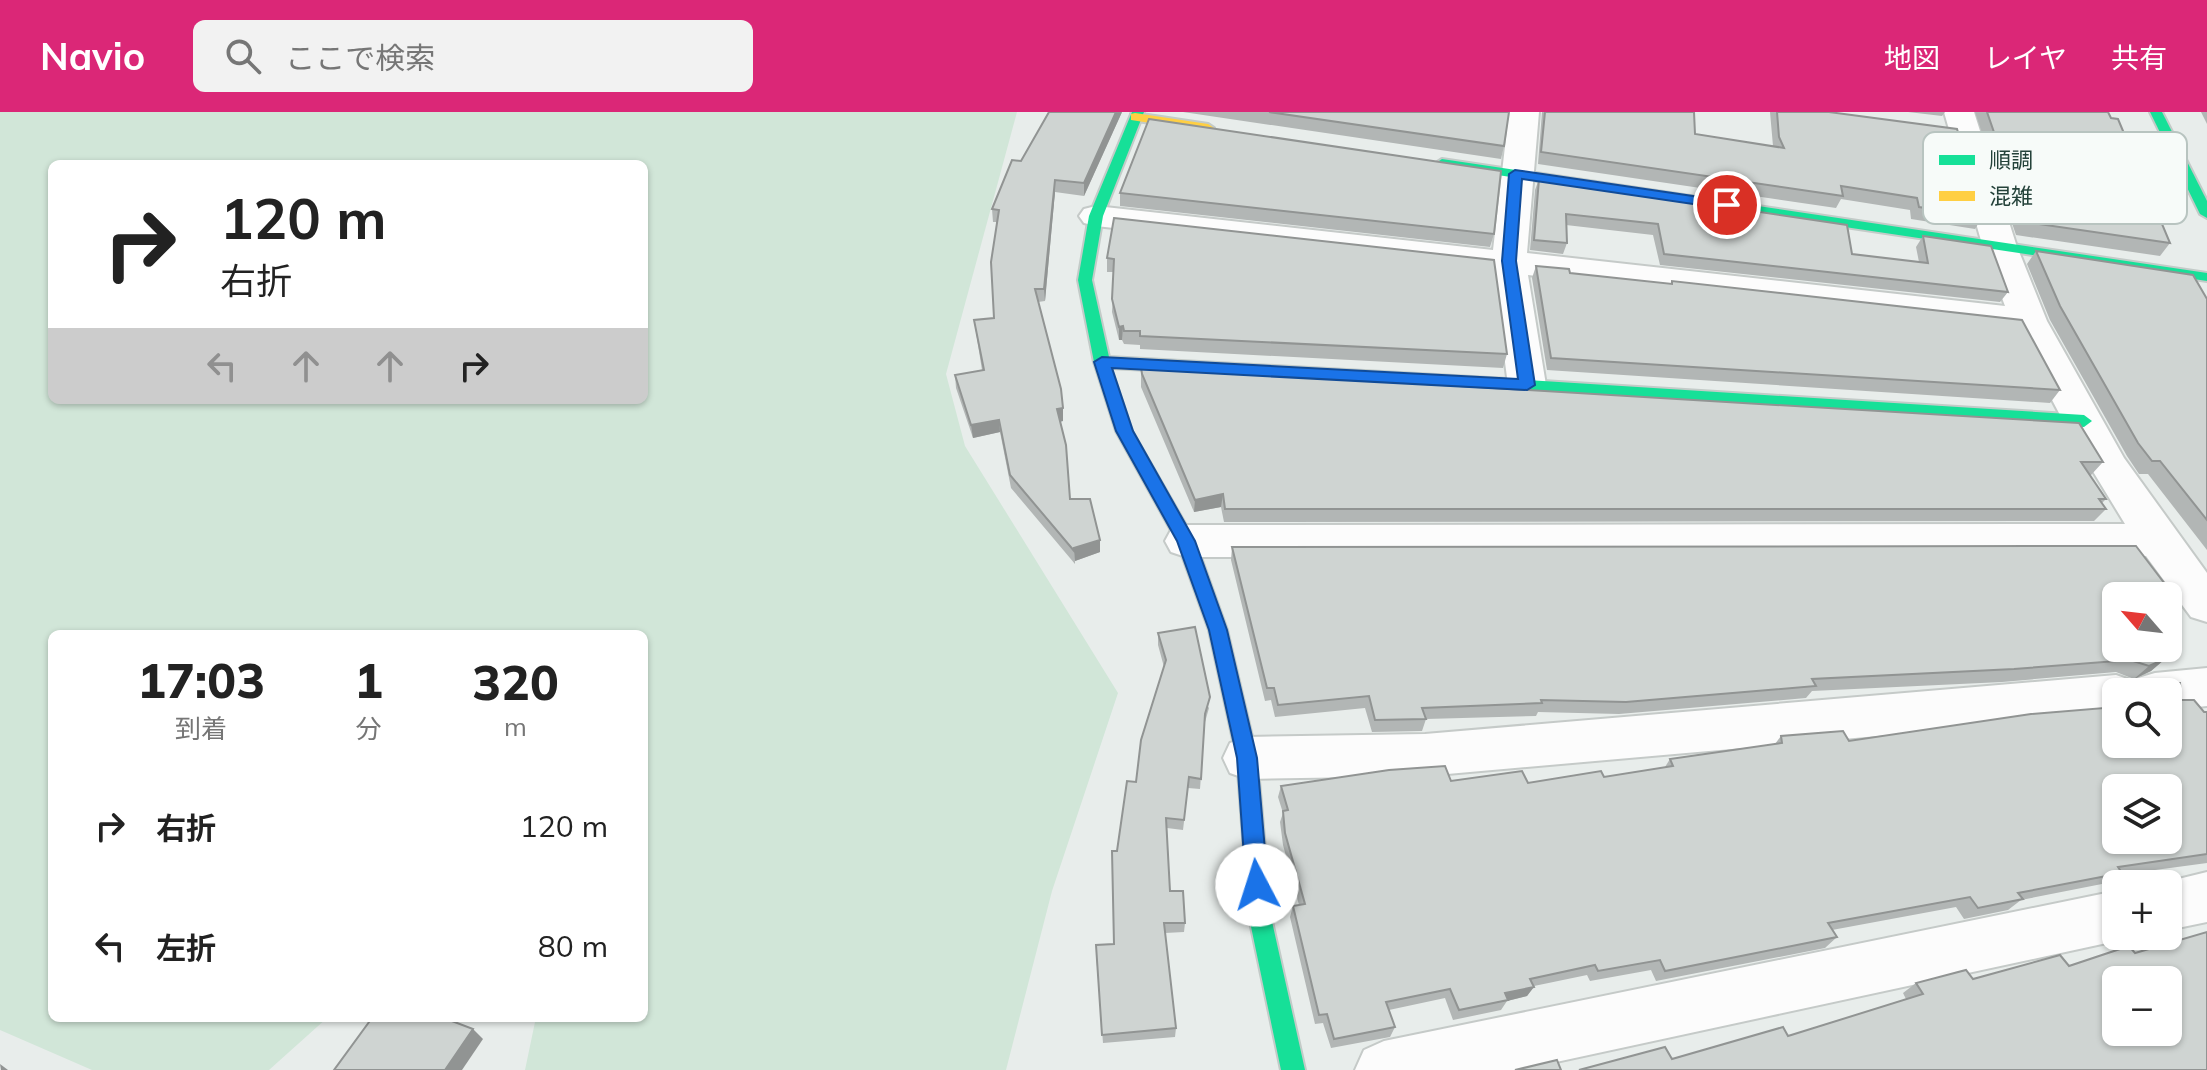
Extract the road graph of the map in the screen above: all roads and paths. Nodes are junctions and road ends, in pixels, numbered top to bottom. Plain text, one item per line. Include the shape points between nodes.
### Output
1 (1524, 112) edge
2 (2156, 112) edge
3 (1136, 115) edge
4 (1226, 131) edge
5 (2166, 132) edge
6 (1424, 160) edge
7 (1515, 174) junction
8 (2187, 174) edge
9 (2207, 214) edge
10 (1096, 216) junction
11 (1991, 224) edge
12 (1999, 246) junction
13 (1509, 261) junction
14 (2207, 277) edge
15 (2029, 320) junction
16 (1102, 362) junction
17 (1527, 385) junction
18 (2084, 421) junction
19 (2155, 540) junction
20 (1186, 541) junction
21 (2207, 605) edge
22 (2207, 687) edge
23 (2182, 689) edge
24 (2102, 696) edge
25 (1247, 758) junction
26 (2207, 897) edge
27 (2182, 902) edge
28 (2102, 919) edge
29 (1293, 1070) edge
30 (1384, 1070) edge

1 - 7 street
2 - 5 street
3 - 4 street
3 - 10 street
6 - 7 street
7 - 12 street
7 - 13 street
8 - 9 street
10 - 13 street
10 - 16 street via 1085,280
11 - 12 street
12 - 14 street
12 - 15 street
13 - 15 street
13 - 17 street
15 - 18 street
16 - 17 street
16 - 20 street via 1124,431
17 - 18 street
18 - 19 street
19 - 20 street
19 - 21 street
20 - 25 street via 1218,630
22 - 23 street
24 - 25 street via 1425,755
25 - 29 street via 1260,917
26 - 27 street
28 - 30 street

